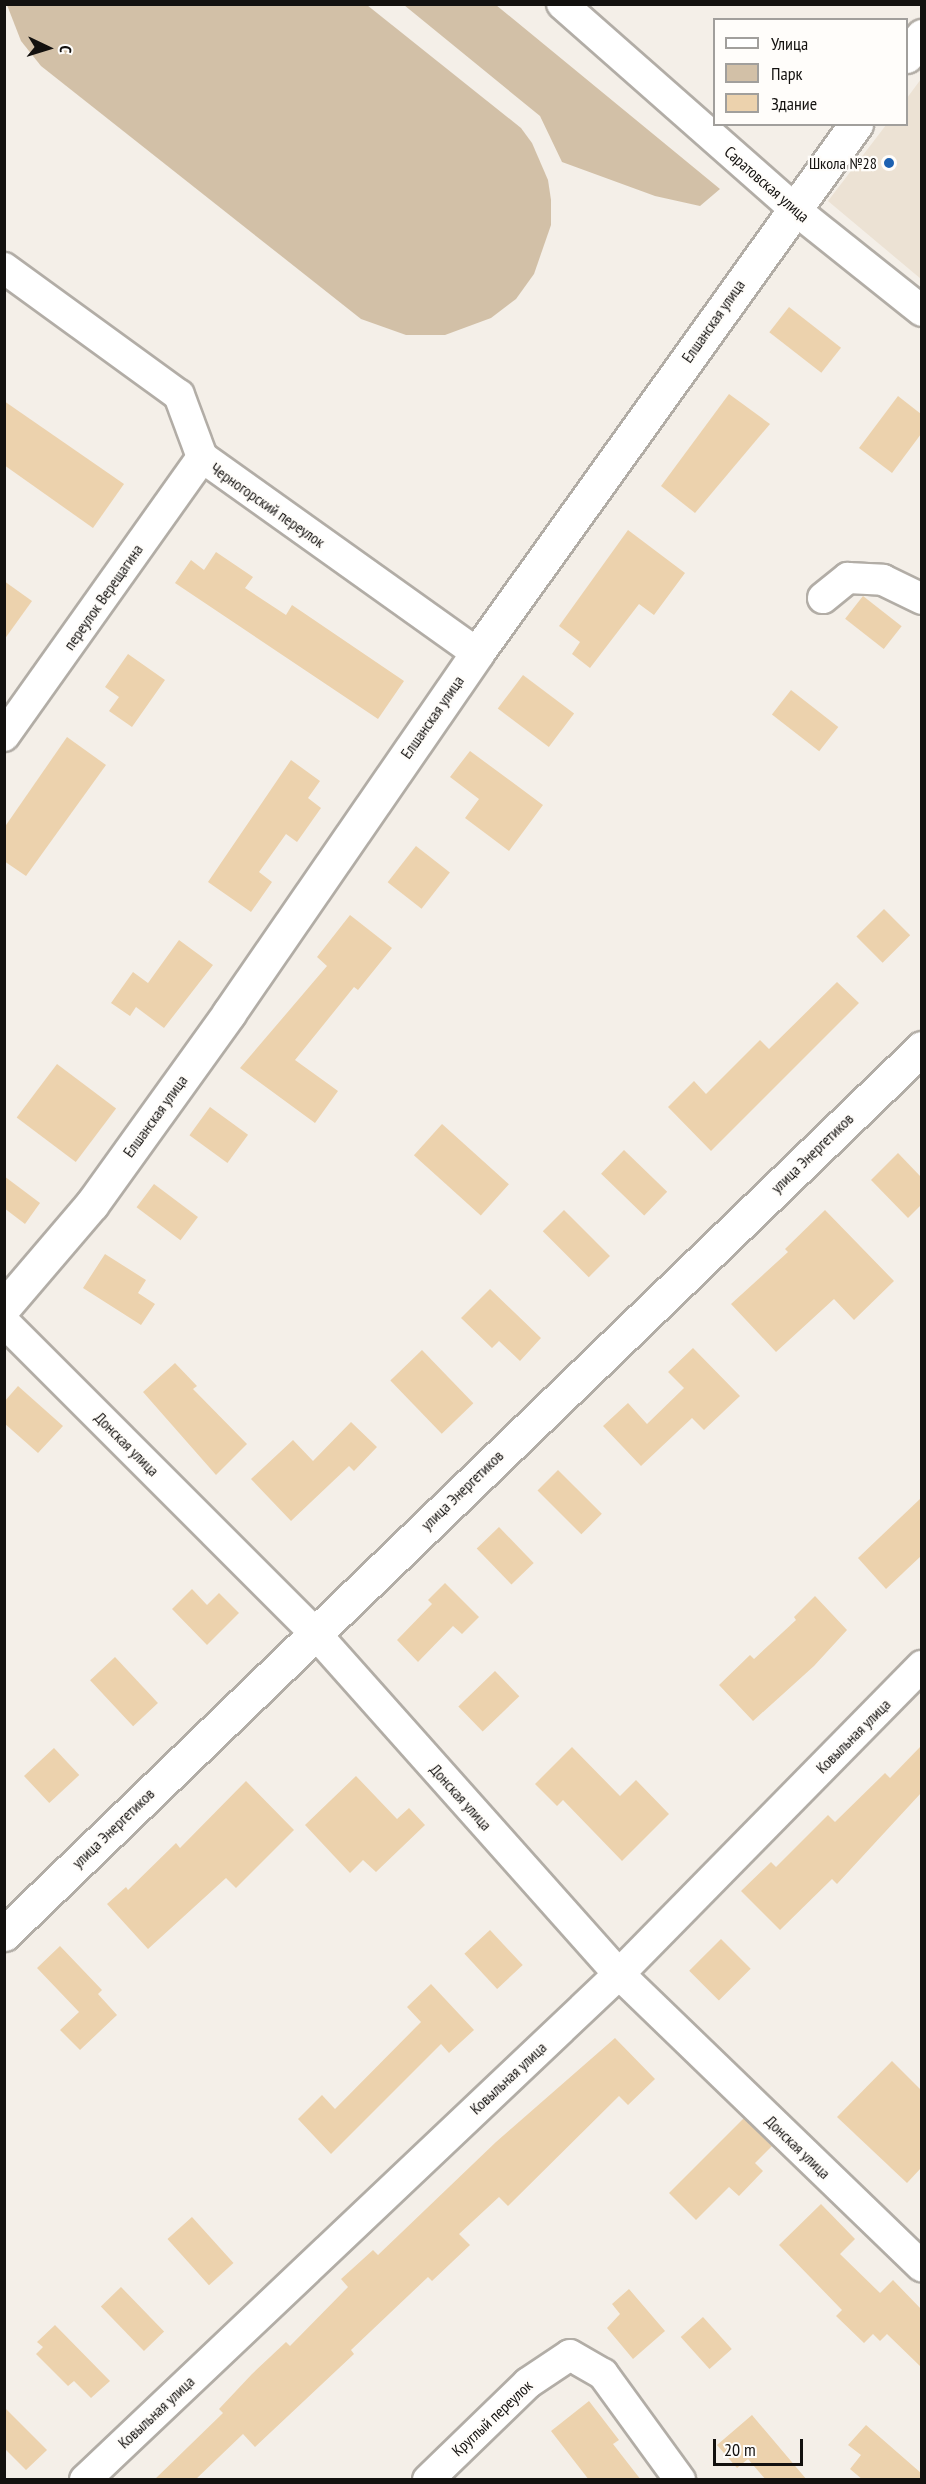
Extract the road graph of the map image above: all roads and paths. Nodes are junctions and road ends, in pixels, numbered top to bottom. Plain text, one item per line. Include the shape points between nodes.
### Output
1 (562, 4) edge
2 (921, 36) edge
3 (908, 53) edge
4 (854, 126) edge
5 (793, 208) junction
6 (4, 268) edge
7 (921, 311) edge
8 (202, 458) junction
9 (823, 598) dead end
10 (921, 599) edge
11 (477, 653) junction
12 (4, 736) edge
13 (921, 1048) edge
14 (4, 1307) edge
15 (4, 1322) edge
16 (314, 1632) junction
17 (921, 1666) edge
18 (4, 1934) edge
19 (619, 1974) junction
20 (921, 2267) edge
21 (85, 2480) edge
22 (428, 2480) edge
23 (680, 2480) edge

1 - 5 street, Саратовская улица
2 - 3 main road
4 - 5 main road, Елшанская улица
5 - 7 street, Саратовская улица
5 - 11 main road, Елшанская улица
6 - 8 street, Черногорский переулок via 179,396
8 - 11 street, Черногорский переулок
8 - 12 street, переулок Верещагина
9 - 10 street via 848,578 883,580
11 - 14 main road, Елшанская улица via 92,1204
13 - 16 main road, улица Энергетиков
15 - 16 street, Донская улица
16 - 18 main road, улица Энергетиков
16 - 19 street, Донская улица
17 - 19 street, Ковыльная улица
19 - 20 street, Донская улица
19 - 21 street, Ковыльная улица
22 - 23 street, Круглый переулок via 528,2383 570,2355 603,2374

